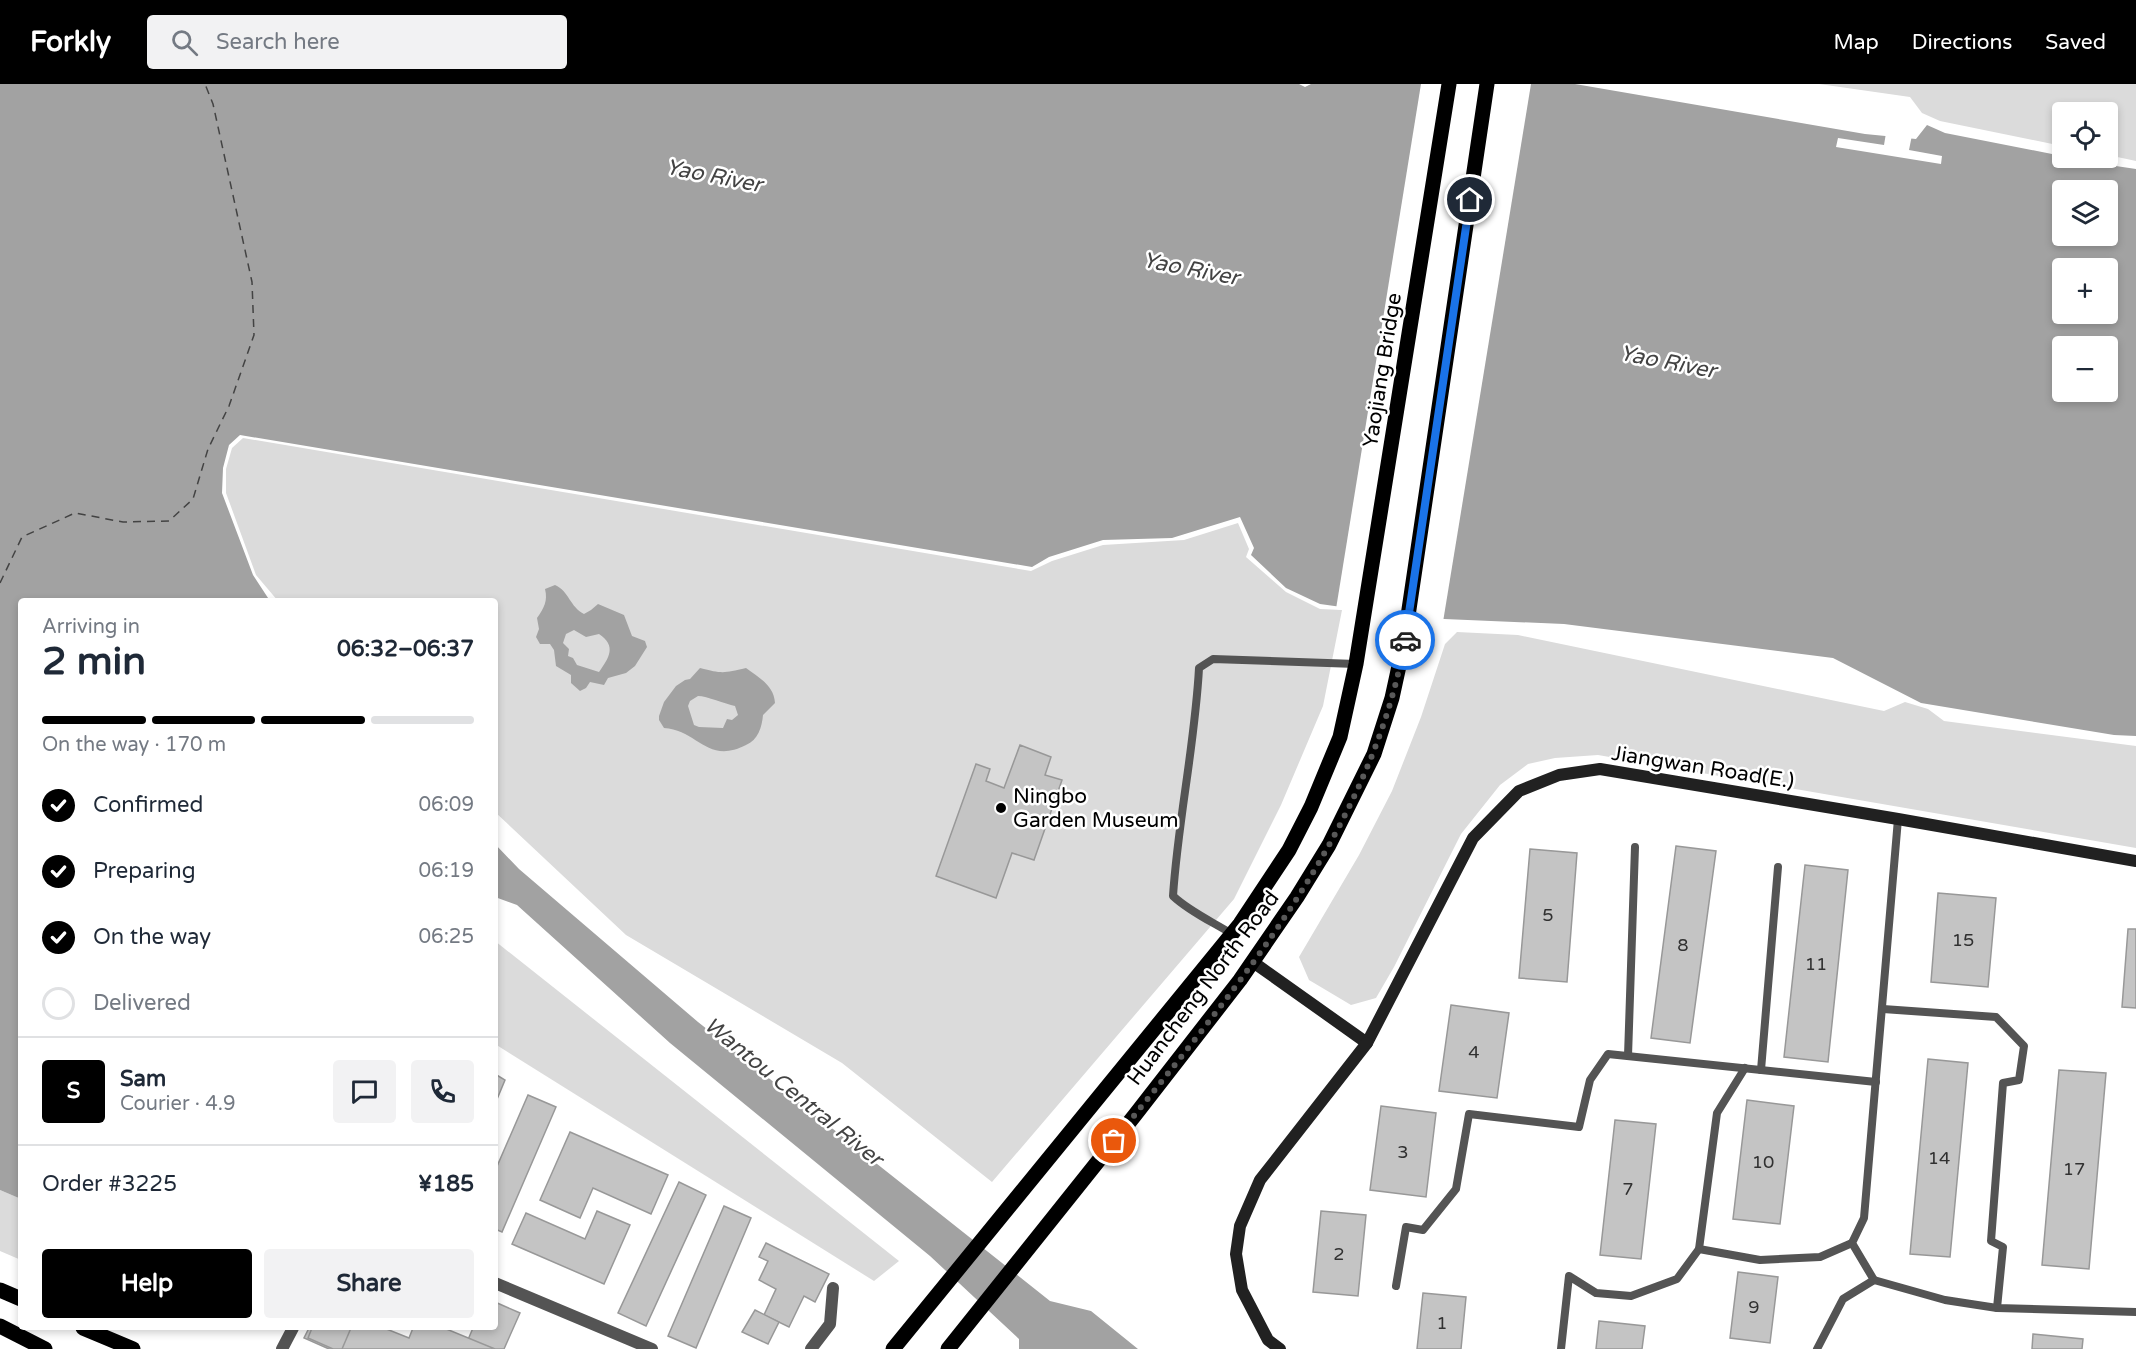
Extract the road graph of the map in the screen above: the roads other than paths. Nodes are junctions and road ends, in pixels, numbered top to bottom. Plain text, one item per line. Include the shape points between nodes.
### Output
1 (1449, 84) edge
2 (1487, 84) edge
3 (1356, 663) junction
4 (1898, 819) junction
5 (1635, 847) dead end
6 (2136, 861) edge
7 (1778, 867) dead end
8 (1233, 934) junction
9 (1253, 962) junction
10 (1882, 1009) junction
11 (1366, 1043) junction
12 (1628, 1056) junction
13 (1745, 1068) junction
14 (1761, 1070) junction
15 (1876, 1082) junction
16 (1852, 1243) junction
17 (1700, 1249) junction
18 (1874, 1280) junction
19 (498, 1284) edge
20 (1396, 1286) dead end
21 (833, 1288) dead end
22 (0, 1290) edge
23 (18, 1298) edge
24 (1997, 1308) junction
25 (2136, 1312) edge
26 (0, 1326) edge
27 (88, 1330) edge
28 (292, 1330) edge
29 (45, 1349) edge
30 (133, 1349) edge
31 (282, 1349) edge
32 (652, 1349) edge
33 (812, 1349) edge
34 (893, 1349) edge
35 (948, 1349) edge
36 (1280, 1349) edge
37 (1561, 1349) edge
38 (1817, 1349) edge

1 - 3 main road, Yaojiang Bridge
2 - 9 main road, Huancheng North Road via 1404,643 1392,698 1374,754 1329,845
3 - 8 main road, Huancheng North Road via 1340,736 1311,807 1289,850
3 - 8 lane via 1214,659 1199,668 1173,896 1184,907
4 - 6 street, Jiangwan Road(E.)
4 - 10 lane
4 - 11 street, Jiangwan Road(E.) via 1600,769 1559,775 1519,791 1473,838
5 - 12 lane
7 - 14 lane
8 - 34 main road, Huancheng North Road
9 - 11 street
9 - 35 main road, Huancheng North Road
10 - 15 lane
10 - 24 lane via 1996,1017 2024,1046 2019,1080 2003,1083 1991,1241 2003,1247
11 - 36 street, Jiangwan Road(E.) via 1260,1180 1240,1226 1236,1254 1242,1290 1268,1340
12 - 13 lane
12 - 20 lane via 1608,1054 1590,1080 1579,1128 1469,1114 1456,1189 1423,1230 1406,1227
13 - 14 lane
13 - 17 lane via 1718,1113
14 - 15 lane
15 - 16 lane via 1864,1218
16 - 17 lane via 1820,1257 1760,1260
16 - 18 lane
17 - 37 lane via 1677,1279 1631,1296 1596,1293 1569,1276
18 - 24 lane via 1945,1300
18 - 38 lane via 1843,1299
19 - 32 street
21 - 33 street via 830,1323
22 - 23 main road
24 - 25 lane
26 - 29 main road
27 - 30 main road
28 - 31 street

